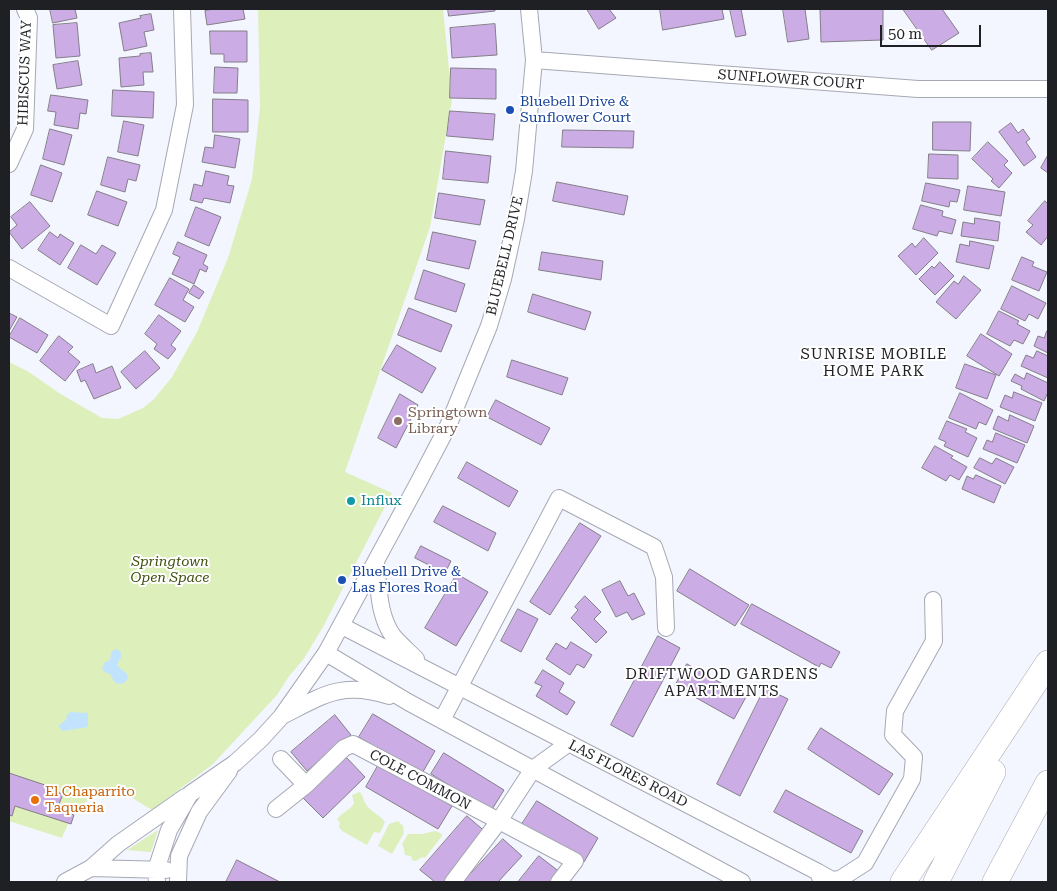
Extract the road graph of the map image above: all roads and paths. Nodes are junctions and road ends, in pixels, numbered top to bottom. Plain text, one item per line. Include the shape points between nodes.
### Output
1 (25, 9) edge
2 (182, 9) edge
3 (529, 9) edge
4 (534, 60) junction
5 (1048, 89) edge
6 (9, 164) edge
7 (9, 268) edge
8 (376, 562) junction
9 (933, 600) dead end
10 (342, 626) junction
11 (666, 628) dead end
12 (326, 653) junction
13 (1048, 664) edge
14 (428, 671) junction
15 (460, 687) junction
16 (408, 702) junction
17 (280, 717) junction
18 (442, 720) junction
19 (569, 743) junction
20 (281, 759) dead end
21 (234, 763) junction
22 (533, 769) junction
23 (1048, 783) edge
24 (306, 785) junction
25 (190, 794) junction
26 (276, 809) dead end
27 (499, 821) junction
28 (91, 868) junction
29 (157, 876) edge
30 (178, 876) edge
31 (820, 877) edge
32 (65, 882) edge
33 (453, 882) edge
34 (559, 882) edge
35 (742, 882) edge
36 (903, 882) edge
37 (936, 882) edge
38 (996, 882) edge

1 - 6 street, HIBISCUS WAY via 29,18 25,129
2 - 7 street via 185,105 164,210 111,326
3 - 4 street, BLUEBELL DRIVE
4 - 5 street, SUNFLOWER COURT via 918,89
4 - 8 street, BLUEBELL DRIVE via 521,190 503,280 489,326 448,426
8 - 10 street, BLUEBELL DRIVE
8 - 14 street, LAS FLORES ROAD via 380,601 387,624 394,636
9 - 31 street, LAS FLORES ROAD via 934,641 895,711 893,735 914,758 912,779 866,863 840,879
10 - 12 street, BLUEBELL DRIVE
10 - 14 street, LAS FLORES ROAD
11 - 15 street via 664,576 654,547 559,498
12 - 16 street
12 - 17 street, BLUEBELL DRIVE
13 - 36 highway
13 - 37 highway
14 - 15 street, LAS FLORES ROAD
15 - 18 street
15 - 19 street, LAS FLORES ROAD
16 - 17 street via 382,694 345,689 326,693
16 - 18 street
17 - 21 street, BLUEBELL DRIVE
18 - 22 street
19 - 22 street
19 - 31 street, LAS FLORES ROAD
20 - 24 street
21 - 25 street, BLUEBELL DRIVE
21 - 30 street, BLUEBELL DRIVE via 199,812 179,856
22 - 27 street
22 - 35 street
23 - 38 highway
24 - 26 street
24 - 27 street, COLE COMMON via 344,748 353,744
25 - 28 street via 118,844
25 - 29 street, BLUEBELL DRIVE via 169,830
27 - 33 street
27 - 34 street, COLE COMMON via 575,862
28 - 29 street
28 - 32 street
29 - 30 street

